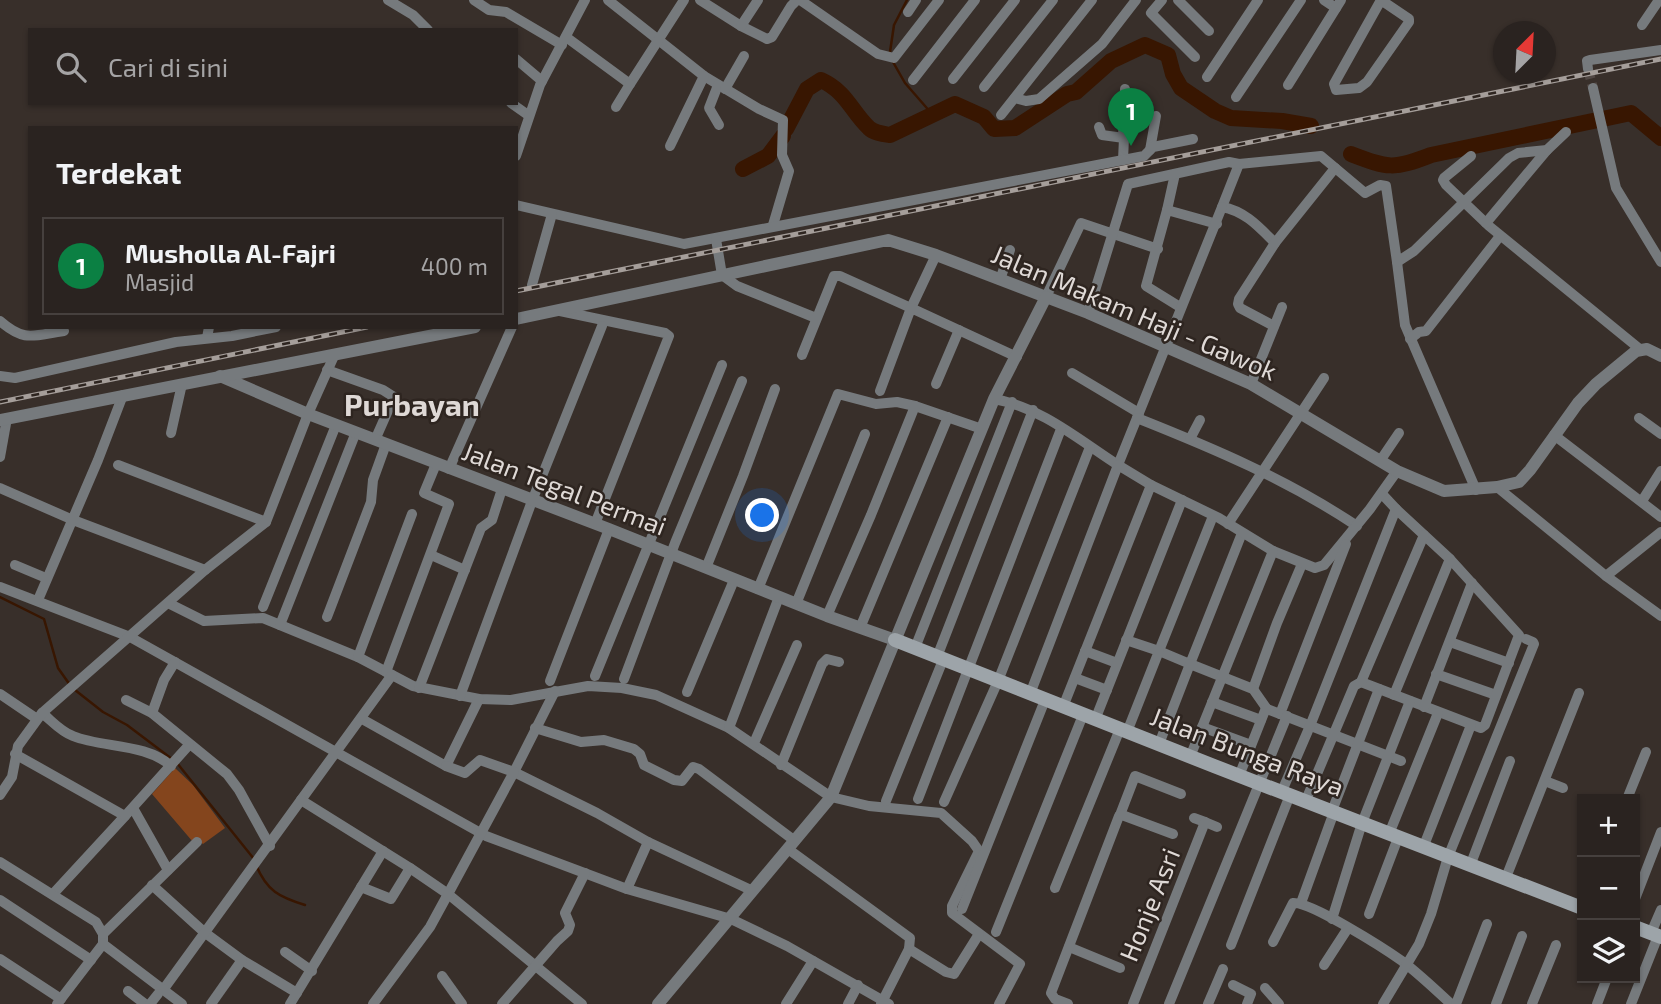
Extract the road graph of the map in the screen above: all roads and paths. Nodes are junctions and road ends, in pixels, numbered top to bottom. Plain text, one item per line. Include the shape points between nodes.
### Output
1 (388, 0) edge
2 (474, 0) edge
3 (586, 0) edge
4 (608, 0) edge
5 (684, 0) edge
6 (700, 0) edge
7 (758, 0) edge
8 (916, 0) edge
9 (939, 0) edge
10 (975, 0) edge
11 (1015, 0) edge
12 (1053, 0) edge
13 (1093, 0) edge
14 (1136, 0) edge
15 (1162, 0) edge
16 (1178, 0) edge
17 (1258, 0) edge
18 (1301, 0) edge
19 (1324, 0) edge
20 (1381, 0) edge
21 (1659, 0) edge
22 (1338, 4) edge
23 (908, 12) dead end
24 (1642, 25) dead end
25 (741, 26) junction
26 (426, 28) edge
27 (1209, 31) dead end
28 (659, 39) junction
29 (564, 41) junction
30 (1661, 50) edge
31 (744, 55) dead end
32 (1195, 57) dead end
33 (518, 61) edge
34 (1588, 69) dead end
35 (704, 76) junction
36 (1207, 78) dead end
37 (953, 79) dead end
38 (913, 80) dead end
39 (542, 81) junction
40 (630, 83) junction
41 (1288, 85) dead end
42 (722, 87) junction
43 (984, 87) dead end
44 (1593, 88) tunnel mouth
45 (1125, 89) dead end
46 (1236, 97) dead end
47 (1015, 98) junction
48 (514, 105) edge
49 (615, 107) dead end
50 (528, 115) junction
51 (1001, 116) dead end
52 (1156, 116) dead end
53 (719, 125) dead end
54 (1099, 127) dead end
55 (1566, 132) dead end
56 (1122, 137) junction
57 (1193, 139) dead end
58 (670, 146) dead end
59 (518, 149) edge
60 (1547, 150) junction
61 (1150, 151) junction
62 (1471, 156) dead end
63 (1123, 160) junction
64 (1239, 164) junction
65 (1335, 168) junction
66 (1175, 174) junction
67 (1464, 203) junction
68 (1222, 207) junction
69 (518, 209) edge
70 (1167, 210) junction
71 (552, 214) junction
72 (1486, 223) junction
73 (1217, 224) junction
74 (773, 225) junction
75 (1115, 233) junction
76 (1500, 236) junction
77 (716, 239) junction
78 (1275, 243) junction
79 (1158, 249) junction
80 (1010, 250) dead end
81 (936, 255) junction
82 (1397, 262) junction
83 (1661, 262) edge
84 (722, 275) junction
85 (1000, 280) junction
86 (532, 285) dead end
87 (1046, 297) junction
88 (1181, 307) junction
89 (1282, 307) dead end
90 (911, 308) junction
91 (556, 310) junction
92 (1088, 313) junction
93 (816, 318) junction
94 (518, 319) edge
95 (0, 321) edge
96 (602, 326) dead end
97 (1275, 326) junction
98 (209, 329) edge
99 (259, 329) edge
100 (465, 329) edge
101 (511, 329) edge
102 (959, 330) junction
103 (64, 331) dead end
104 (234, 332) edge
105 (207, 338) junction
106 (1410, 339) junction
107 (1167, 346) junction
108 (1641, 350) junction
109 (802, 355) dead end
110 (334, 356) junction
111 (1017, 356) junction
112 (1661, 356) edge
113 (722, 365) dead end
114 (327, 370) junction
115 (1072, 373) dead end
116 (0, 376) edge
117 (220, 376) junction
118 (1324, 379) dead end
119 (742, 381) dead end
120 (182, 384) junction
121 (936, 384) dead end
122 (1251, 384) junction
123 (775, 389) dead end
124 (880, 391) dead end
125 (123, 395) junction
126 (994, 399) junction
127 (1012, 402) junction
128 (915, 406) junction
129 (1033, 410) junction
130 (1301, 413) junction
131 (308, 414) junction
132 (1138, 415) junction
133 (948, 417) junction
134 (1639, 418) dead end
135 (4, 419) edge
136 (1200, 420) dead end
137 (336, 425) junction
138 (982, 429) junction
139 (1062, 429) junction
140 (356, 432) junction
141 (171, 433) dead end
142 (1399, 433) dead end
143 (865, 434) dead end
144 (1555, 435) junction
145 (1661, 435) edge
146 (1190, 439) junction
147 (381, 442) junction
148 (1090, 447) junction
149 (0, 457) edge
150 (1380, 461) junction
151 (436, 464) junction
152 (118, 465) dead end
153 (1118, 466) junction
154 (449, 469) junction
155 (1263, 471) junction
156 (1661, 471) edge
157 (1389, 483) junction
158 (1150, 485) junction
159 (1497, 487) junction
160 (0, 488) edge
161 (502, 489) junction
162 (1476, 490) junction
163 (1182, 500) junction
164 (532, 501) junction
165 (1642, 501) junction
166 (1396, 509) junction
167 (412, 514) dead end
168 (1213, 516) junction
169 (1661, 517) edge
170 (73, 520) junction
171 (265, 522) junction
172 (595, 524) junction
173 (1228, 524) junction
174 (609, 529) junction
175 (1353, 530) junction
176 (1661, 532) edge
177 (1242, 533) junction
178 (1424, 535) junction
179 (648, 546) junction
180 (1273, 551) junction
181 (430, 555) junction
182 (672, 555) junction
183 (1450, 559) junction
184 (1302, 564) junction
185 (15, 565) dead end
186 (706, 568) junction
187 (205, 570) junction
188 (465, 570) junction
189 (1605, 576) junction
190 (46, 578) junction
191 (734, 580) junction
192 (1472, 583) junction
193 (0, 587) edge
194 (758, 589) junction
195 (779, 597) junction
196 (38, 600) junction
197 (170, 604) junction
198 (796, 604) junction
199 (262, 607) dead end
200 (827, 616) junction
201 (1661, 616) edge
202 (327, 617) dead end
203 (280, 625) junction
204 (860, 628) junction
205 (130, 636) junction
206 (1126, 639) junction
207 (1526, 639) dead end
208 (895, 640) junction
209 (1450, 642) junction
210 (797, 645) dead end
211 (915, 648) junction
212 (1085, 651) junction
213 (1159, 651) junction
214 (358, 657) junction
215 (940, 659) junction
216 (175, 662) junction
217 (839, 662) dead end
218 (1117, 663) junction
219 (1509, 663) junction
220 (1190, 664) junction
221 (970, 670) junction
222 (389, 673) junction
223 (1436, 674) junction
224 (594, 676) dead end
225 (1221, 677) junction
226 (1075, 678) junction
227 (624, 679) dead end
228 (998, 681) junction
229 (1361, 682) junction
230 (553, 686) junction
231 (419, 688) junction
232 (1253, 689) junction
233 (1379, 689) junction
234 (1107, 690) junction
235 (687, 692) dead end
236 (0, 694) edge
237 (1030, 694) junction
238 (1579, 694) dead end
239 (1394, 695) junction
240 (1496, 695) junction
241 (460, 696) junction
242 (479, 699) junction
243 (126, 700) dead end
244 (1045, 700) junction
245 (1410, 701) junction
246 (1212, 702) junction
247 (1424, 706) junction
248 (1063, 707) junction
249 (1266, 708) junction
250 (152, 713) junction
251 (1438, 713) junction
252 (1284, 715) junction
253 (40, 716) junction
254 (1089, 717) junction
255 (362, 719) junction
256 (1261, 720) junction
257 (1471, 725) junction
258 (1310, 726) junction
259 (535, 727) junction
260 (1202, 727) junction
261 (729, 728) junction
262 (1124, 731) junction
263 (1333, 735) junction
264 (754, 743) junction
265 (1159, 744) junction
266 (188, 745) junction
267 (1251, 745) junction
268 (1357, 745) junction
269 (334, 752) junction
270 (1646, 752) dead end
271 (15, 754) junction
272 (1387, 756) junction
273 (1190, 757) junction
274 (1401, 761) dead end
275 (1510, 761) dead end
276 (173, 763) junction
277 (781, 765) junction
278 (446, 766) junction
279 (514, 772) junction
280 (1239, 776) junction
281 (1545, 781) junction
282 (1258, 783) junction
283 (1563, 788) dead end
284 (1286, 793) junction
285 (1181, 794) dead end
286 (1629, 794) edge
287 (0, 795) edge
288 (831, 797) junction
289 (918, 799) dead end
290 (301, 800) junction
291 (1306, 800) junction
292 (886, 801) dead end
293 (944, 802) dead end
294 (1333, 811) junction
295 (129, 812) junction
296 (1120, 815) junction
297 (1194, 818) dead end
298 (1205, 822) junction
299 (1362, 823) junction
300 (1217, 827) dead end
301 (1661, 832) edge
302 (482, 834) junction
303 (1173, 834) dead end
304 (1394, 836) junction
305 (197, 842) dead end
306 (648, 842) junction
307 (792, 845) junction
308 (270, 846) junction
309 (1423, 848) junction
310 (383, 851) junction
311 (1448, 857) junction
312 (0, 862) edge
313 (1470, 866) junction
314 (411, 868) junction
315 (168, 870) junction
316 (585, 873) junction
317 (1505, 880) junction
318 (152, 884) junction
319 (1640, 886) edge
320 (362, 887) junction
321 (1055, 888) dead end
322 (627, 889) junction
323 (752, 891) junction
324 (53, 894) junction
325 (447, 894) junction
326 (0, 900) edge
327 (1301, 903) junction
328 (1577, 906) edge
329 (962, 909) dead end
330 (1661, 910) edge
331 (1369, 914) dead end
332 (731, 919) junction
333 (1332, 919) junction
334 (1486, 923) dead end
335 (1348, 928) junction
336 (1640, 929) edge
337 (204, 932) junction
338 (996, 932) dead end
339 (979, 934) junction
340 (1522, 936) dead end
341 (1657, 936) edge
342 (103, 939) junction
343 (1272, 942) dead end
344 (1231, 945) dead end
345 (1556, 945) dead end
346 (1069, 947) junction
347 (909, 949) junction
348 (285, 952) dead end
349 (0, 959) edge
350 (91, 960) junction
351 (242, 960) junction
352 (813, 961) junction
353 (535, 965) junction
354 (1325, 965) dead end
355 (1407, 965) junction
356 (1120, 968) dead end
357 (1223, 969) dead end
358 (312, 971) junction
359 (442, 976) dead end
360 (1605, 983) edge
361 (858, 985) junction
362 (1233, 985) dead end
363 (1265, 988) dead end
364 (128, 991) dead end
365 (161, 992) junction
366 (297, 993) junction
367 (59, 1001) edge
368 (460, 1003) edge
369 (884, 1003) edge
370 (148, 1004) edge
371 (182, 1004) edge
372 (211, 1004) edge
373 (290, 1004) edge
374 (373, 1004) edge
375 (502, 1004) edge
376 (582, 1004) edge
377 (658, 1004) edge
378 (786, 1004) edge
379 (848, 1004) edge
380 (999, 1004) edge
381 (1069, 1004) edge
382 (1133, 1004) edge
383 (1169, 1004) edge
384 (1208, 1004) edge
385 (1247, 1004) edge
386 (1279, 1004) edge
387 (1383, 1004) edge
388 (1451, 1004) edge
389 (1456, 1004) edge
390 (1496, 1004) edge
391 (1532, 1004) edge
392 (1597, 1004) edge
393 (1631, 1004) edge

1 - 26 street
2 - 29 street
3 - 29 street
4 - 28 street
5 - 28 street
6 - 25 street
7 - 25 street
8 - 23 street
9 - 25 street via 894,58 878,54 800,0 791,6 771,38
10 - 38 street
11 - 37 street
12 - 43 street
13 - 47 street
14 - 47 street via 1102,44 1039,99
15 - 32 street via 1151,12
16 - 27 street
17 - 36 street
18 - 46 street
19 - 22 street
20 - 20 street via 1334,84 1336,90 1359,88 1367,82 1409,22
21 - 24 street
22 - 41 street
28 - 35 street
28 - 40 street
29 - 39 street
29 - 40 street
30 - 34 street via 1590,60
31 - 42 street
33 - 39 street
35 - 42 street
35 - 58 street
39 - 50 street
40 - 49 street
42 - 53 street via 709,108
42 - 74 street via 785,122 782,155 789,171
44 - 83 street via 1616,188
45 - 56 street
47 - 51 street
48 - 50 street
50 - 59 street
52 - 61 street
54 - 56 street via 1102,135
55 - 60 street
56 - 63 street
57 - 61 street
60 - 67 street via 1509,159
60 - 72 street
61 - 63 street
62 - 67 street via 1443,180
63 - 74 street
64 - 65 street via 1318,155
64 - 66 street
64 - 68 street
65 - 78 street
65 - 82 street via 1365,193 1386,186
66 - 70 street
66 - 75 street via 1128,184
67 - 72 street
67 - 82 street
68 - 73 street
68 - 78 street via 1245,216
69 - 71 street
70 - 73 street
70 - 79 street
71 - 77 street via 677,244
71 - 86 street
72 - 76 street
73 - 88 street
74 - 77 street
75 - 79 street
75 - 87 street via 1081,223
75 - 92 street
76 - 106 street via 1426,331
76 - 108 street
77 - 84 street
78 - 97 street via 1238,299 1238,304
79 - 88 street via 1146,286
80 - 85 street
81 - 84 street, Jalan Makam Haji - Gawok via 876,241
81 - 85 street, Jalan Makam Haji - Gawok
81 - 90 street
82 - 106 street
84 - 91 street, Jalan Makam Haji - Gawok
84 - 93 street via 737,286
85 - 87 street, Jalan Makam Haji - Gawok
87 - 92 street, Jalan Makam Haji - Gawok
87 - 111 street
88 - 107 street
89 - 97 street
90 - 93 street via 837,275
90 - 102 street
90 - 124 street
91 - 94 street, Jalan Makam Haji - Gawok
91 - 172 street via 669,335
92 - 107 street, Jalan Makam Haji - Gawok
93 - 109 street
95 - 103 street via 22,336
96 - 164 street
97 - 122 street
98 - 105 street
99 - 104 street
100 - 110 street
101 - 154 street
102 - 111 street
102 - 121 street
104 - 105 street
105 - 116 street via 15,378
106 - 162 street
107 - 122 street, Jalan Makam Haji - Gawok
107 - 132 street
108 - 112 street
108 - 144 street, Jalan Makam Haji - Gawok via 1587,393
110 - 114 street
110 - 117 street
111 - 126 street
113 - 179 street
114 - 131 street
114 - 147 street via 394,397
115 - 132 street
117 - 120 street
117 - 131 street, Jalan Tegal Permai
118 - 130 street
119 - 182 street
120 - 125 street
120 - 141 street
122 - 130 street, Jalan Makam Haji - Gawok
123 - 186 street
125 - 135 street
125 - 170 street
126 - 127 street
126 - 138 street
127 - 129 street
127 - 211 street
128 - 133 street
128 - 194 street via 876,404 838,394
128 - 200 street
129 - 139 street
129 - 215 street
130 - 150 street, Jalan Makam Haji - Gawok
130 - 155 street
131 - 137 street, Jalan Tegal Permai
131 - 171 street
132 - 146 street
132 - 153 street
133 - 138 street
133 - 204 street
134 - 145 street
135 - 149 street
136 - 146 street
137 - 140 street, Jalan Tegal Permai
137 - 199 street
138 - 208 street
139 - 148 street
139 - 221 street
140 - 147 street, Jalan Tegal Permai
140 - 203 street
142 - 150 street
143 - 198 street
144 - 159 street, Jalan Makam Haji - Gawok via 1525,477
144 - 165 street
146 - 155 street
147 - 151 street, Jalan Tegal Permai
147 - 202 street via 371,502
148 - 153 street
148 - 228 street
150 - 157 street, Jalan Makam Haji - Gawok
151 - 154 street, Jalan Tegal Permai
151 - 181 street via 424,494 449,504
152 - 171 street
153 - 158 street
153 - 237 street
154 - 161 street, Jalan Tegal Permai
155 - 173 street
155 - 175 street via 1324,504
156 - 165 street
157 - 162 street, Jalan Makam Haji - Gawok via 1444,491
157 - 166 street
157 - 175 street
158 - 163 street
158 - 212 street
159 - 162 street, Jalan Makam Haji - Gawok
159 - 189 street
160 - 170 street
161 - 164 street, Jalan Tegal Permai
161 - 188 street via 492,520 482,526
163 - 168 street
163 - 206 street
164 - 172 street, Jalan Tegal Permai
164 - 241 street
165 - 169 street
166 - 178 street
166 - 258 street
167 - 214 street
168 - 173 street
168 - 213 street
170 - 187 street
170 - 190 street
171 - 187 street
172 - 174 street, Jalan Tegal Permai
173 - 177 street
174 - 179 street, Jalan Tegal Permai
174 - 230 street
175 - 184 street via 1320,568
175 - 252 street
176 - 189 street
177 - 180 street
177 - 220 street
178 - 183 street
178 - 229 street
179 - 182 street, Jalan Tegal Permai
179 - 224 street
180 - 184 street
180 - 225 street
181 - 188 street
181 - 222 street
182 - 186 street, Jalan Tegal Permai
182 - 227 street
183 - 192 street
183 - 239 street
184 - 232 street
185 - 190 street
186 - 191 street, Jalan Tegal Permai
187 - 197 street
188 - 231 street
189 - 201 street
190 - 196 street
191 - 194 street, Jalan Tegal Permai
191 - 235 street
192 - 209 street
192 - 219 street via 1519,635
193 - 196 street
194 - 195 street, Jalan Tegal Permai
195 - 198 street, Jalan Tegal Permai
195 - 261 street
196 - 205 street
197 - 203 street via 204,621 259,617
197 - 205 street
198 - 200 street, Jalan Tegal Permai
200 - 204 street, Jalan Tegal Permai
203 - 214 street
204 - 208 street, Jalan Tegal Permai
205 - 216 street
205 - 253 street
206 - 213 street
206 - 218 street
207 - 311 street via 1534,644
208 - 211 main road, Jalan Bunga Raya
208 - 288 street
209 - 219 street
209 - 223 street
210 - 264 street
211 - 215 main road, Jalan Bunga Raya
212 - 218 street
212 - 226 street
213 - 220 street
213 - 262 street
214 - 222 street
215 - 221 main road, Jalan Bunga Raya
215 - 292 street
216 - 250 street
216 - 269 street
217 - 277 street via 824,661
218 - 234 street
219 - 240 street
220 - 225 street
220 - 265 street
221 - 228 main road, Jalan Bunga Raya
221 - 289 street
222 - 231 street
222 - 255 street
223 - 240 street
223 - 247 street
225 - 232 street
225 - 246 street
226 - 234 street
226 - 248 street
228 - 237 main road, Jalan Bunga Raya
228 - 293 street
229 - 233 street
229 - 263 street via 1354,686
230 - 242 street via 511,700
230 - 259 street
230 - 261 street via 641,691
231 - 241 street
232 - 249 street
233 - 239 street
233 - 268 street
234 - 254 street
236 - 253 street
237 - 244 main road, Jalan Bunga Raya
238 - 281 street
239 - 245 street
240 - 257 street via 1483,727
241 - 242 street
242 - 278 street
243 - 250 street
244 - 248 main road, Jalan Bunga Raya
244 - 329 street
245 - 247 street
245 - 272 street
246 - 256 street
246 - 260 street
247 - 251 street
248 - 254 main road, Jalan Bunga Raya
249 - 252 street
249 - 256 street
250 - 266 street
251 - 257 street
251 - 304 street
252 - 258 street
252 - 282 street
253 - 271 street
253 - 276 street via 74,737
254 - 262 main road, Jalan Bunga Raya
254 - 338 street
255 - 269 street
255 - 278 street
256 - 267 street
257 - 309 street
258 - 263 street
258 - 284 street
259 - 279 street
259 - 307 street via 584,743 604,740 634,749 644,765 678,781 693,767 699,769
260 - 267 street
260 - 273 street
261 - 264 street
262 - 265 main road, Jalan Bunga Raya
262 - 321 street
263 - 268 street
263 - 291 street
264 - 277 street
265 - 273 main road, Jalan Bunga Raya
266 - 276 street
266 - 308 street via 232,780
267 - 280 street
268 - 272 street
268 - 294 street
269 - 290 street
269 - 302 street
270 - 286 street
271 - 287 street via 13,773
271 - 295 street
272 - 274 street
272 - 299 street
273 - 280 main road, Jalan Bunga Raya
275 - 313 street
276 - 295 street
277 - 288 street
278 - 279 street via 464,773 480,760
279 - 302 street
279 - 306 street
280 - 282 main road, Jalan Bunga Raya
281 - 283 street
281 - 317 street
282 - 284 main road, Jalan Bunga Raya
282 - 383 street
284 - 291 main road, Jalan Bunga Raya
284 - 344 street
285 - 296 street via 1135,776
288 - 307 street
288 - 339 street via 944,814 978,849 951,909 954,917
290 - 308 street
290 - 310 street
291 - 294 main road, Jalan Bunga Raya
294 - 299 main road, Jalan Bunga Raya
294 - 327 street
295 - 315 street
295 - 324 street
296 - 303 street
296 - 346 street
297 - 298 street, Honje Asri
298 - 300 street, Honje Asri
298 - 382 street, Honje Asri
299 - 304 main road, Jalan Bunga Raya
299 - 333 street
301 - 319 street
302 - 316 street
302 - 325 street
304 - 309 main road, Jalan Bunga Raya
304 - 331 street
305 - 315 street
306 - 322 street
306 - 323 street
307 - 323 street
307 - 347 street via 846,893 905,932 911,940
308 - 337 street
309 - 311 main road, Jalan Bunga Raya
310 - 314 street
310 - 320 street
311 - 313 main road, Jalan Bunga Raya
311 - 355 street via 1431,915
312 - 324 street
313 - 317 main road, Jalan Bunga Raya
314 - 320 street via 391,899
314 - 325 street
315 - 318 street
316 - 322 street
316 - 353 street via 565,913 568,932
317 - 328 main road, Jalan Bunga Raya
318 - 337 street
318 - 342 street
320 - 358 street
322 - 332 street
323 - 332 street
324 - 342 street via 96,922
325 - 353 street
325 - 374 street via 430,927
326 - 350 street
327 - 333 street
327 - 343 street via 1293,903
330 - 341 street
332 - 352 street
332 - 377 street
333 - 335 street
334 - 389 street
335 - 354 street
335 - 355 street
336 - 341 main road
337 - 351 street
337 - 365 street
339 - 347 street via 954,974
339 - 380 street via 1020,964
340 - 390 street
341 - 393 street
342 - 350 street
342 - 365 street
345 - 391 street
346 - 356 street
346 - 381 street via 1051,993
347 - 369 street
348 - 358 street
349 - 367 street
350 - 367 street
351 - 366 street
351 - 372 street
352 - 361 street
352 - 378 street
353 - 375 street
353 - 376 street
355 - 387 street
355 - 388 street
357 - 384 street
358 - 366 street
359 - 368 street
360 - 392 street
361 - 369 street
361 - 379 street
362 - 385 street via 1251,993
363 - 386 street
364 - 370 street
365 - 370 street
365 - 371 street
366 - 373 street

